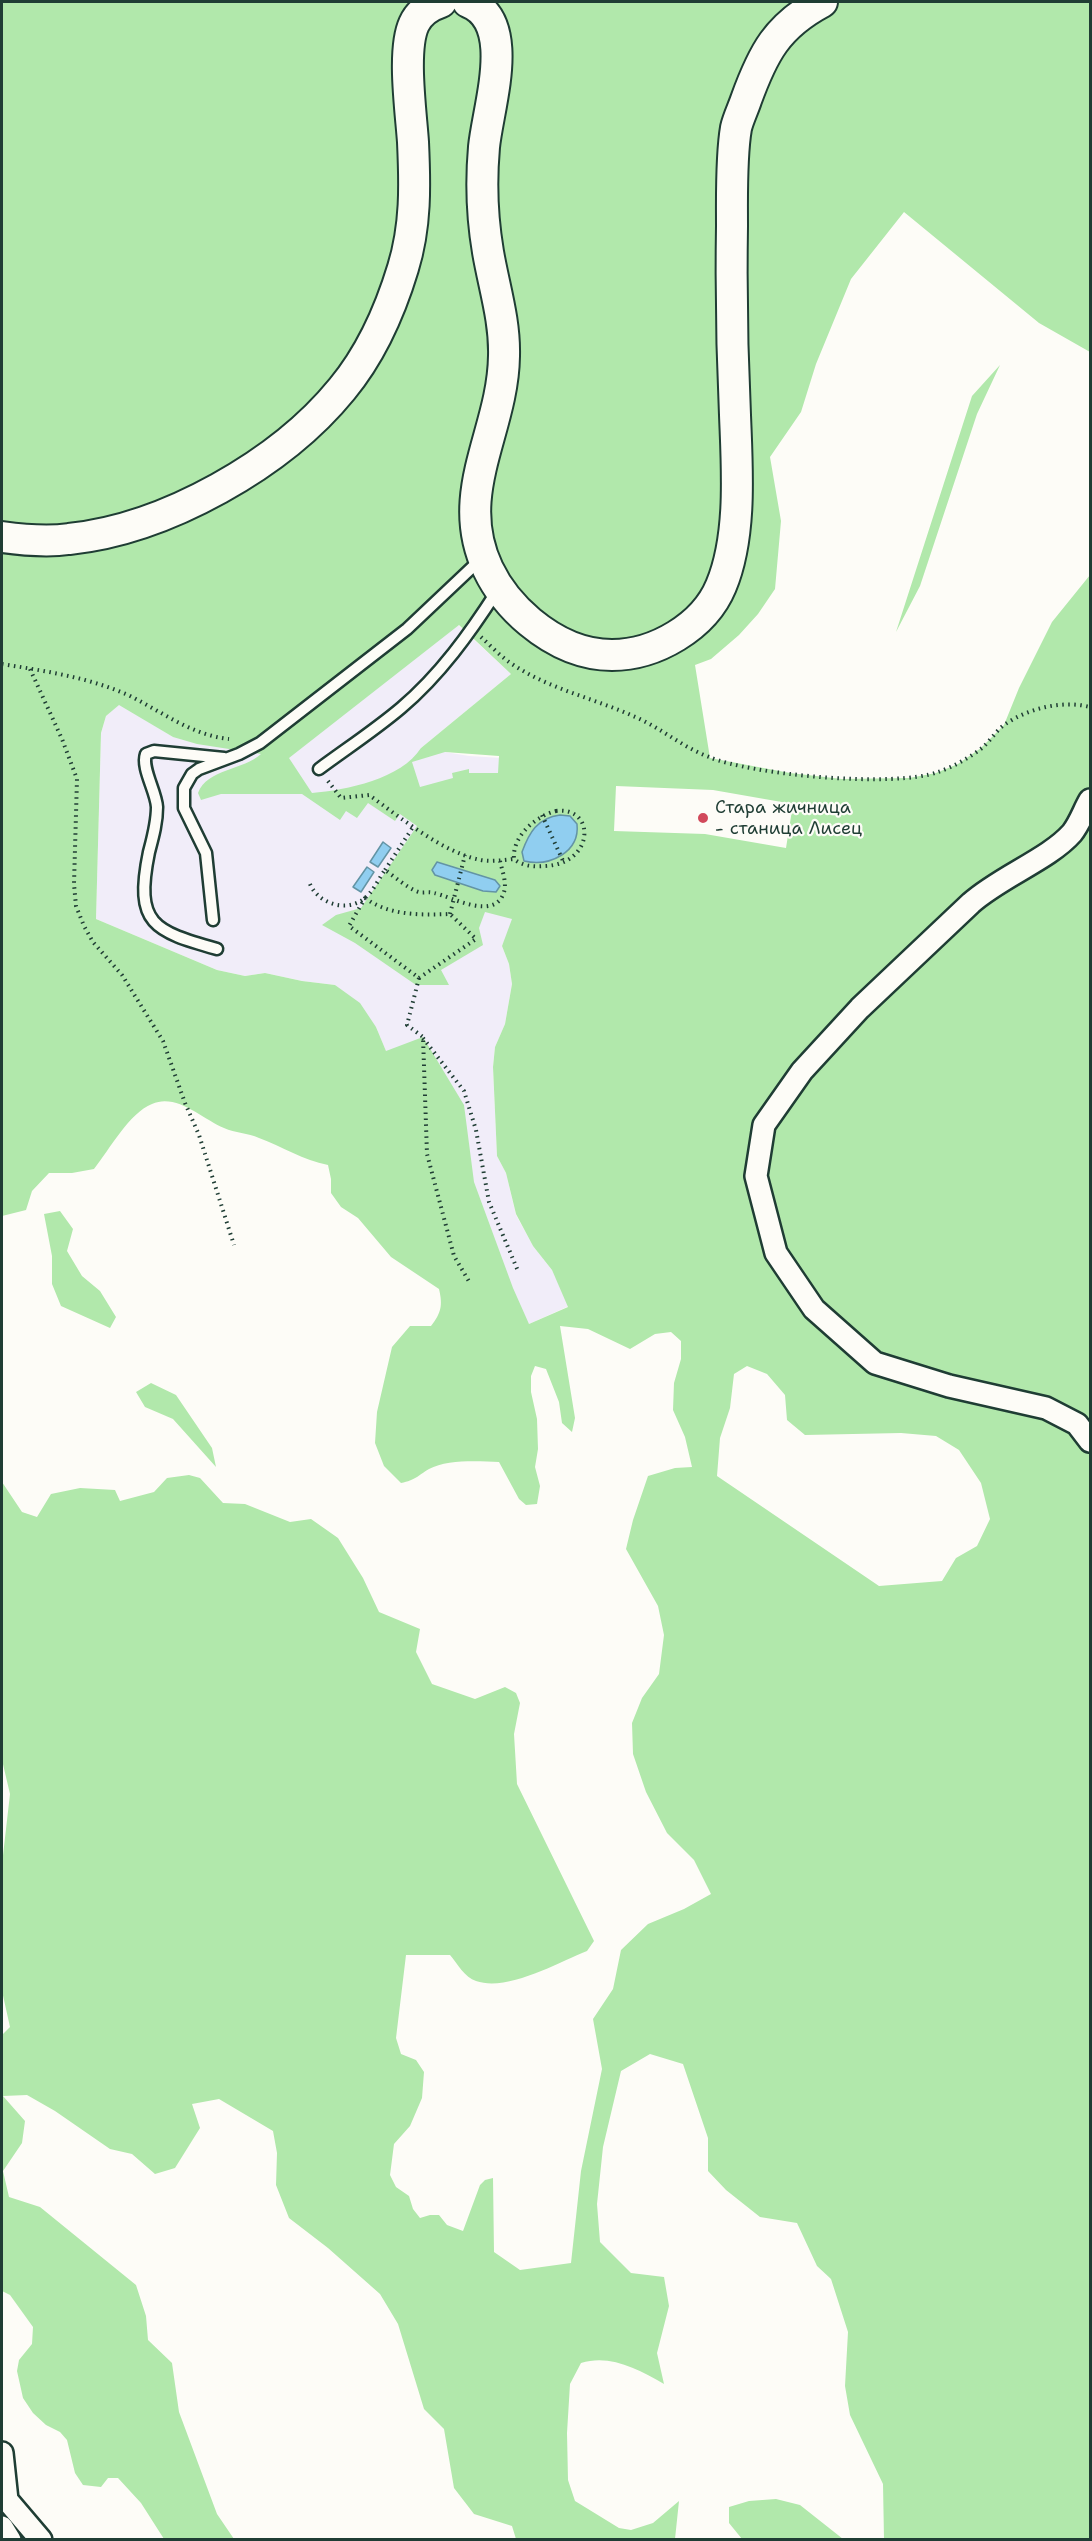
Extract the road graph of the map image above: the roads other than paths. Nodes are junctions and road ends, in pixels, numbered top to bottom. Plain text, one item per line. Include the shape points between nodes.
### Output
1 (441, 2) edge
2 (468, 2) edge
3 (822, 2) edge
4 (2, 537) edge
5 (483, 557) junction
6 (499, 588) junction
7 (227, 758) junction
8 (319, 769) road end
9 (1090, 800) edge
10 (213, 920) dead end
11 (217, 949) dead end
12 (1090, 1441) edge
13 (2, 2453) edge
14 (2, 2527) edge
15 (10, 2540) edge
16 (41, 2540) edge

1 - 4 main road via 423,11 411,36 414,191 408,250 377,335 342,389 323,411 272,454 175,510 126,527 71,539
2 - 5 main road via 484,11 491,21 496,44 483,198 488,250 501,308 504,356 499,399 476,490 475,526
3 - 6 main road via 783,30 759,63 736,128 731,291 737,469 733,544 719,591 707,609 677,635 631,654 613,655 584,651 553,638 515,609
5 - 6 main road
5 - 7 lane via 407,629 260,743
6 - 8 lane via 437,672 400,709
7 - 10 lane via 192,774 182,796 206,853
7 - 11 lane via 154,751 146,754 144,762 157,810 145,880 150,918 172,935
9 - 12 street via 1065,840 987,888 860,1008 802,1071 764,1125 756,1176 776,1252 814,1309 875,1363 949,1386 1046,1408 1077,1424
13 - 16 street via 7,2500
14 - 15 street

